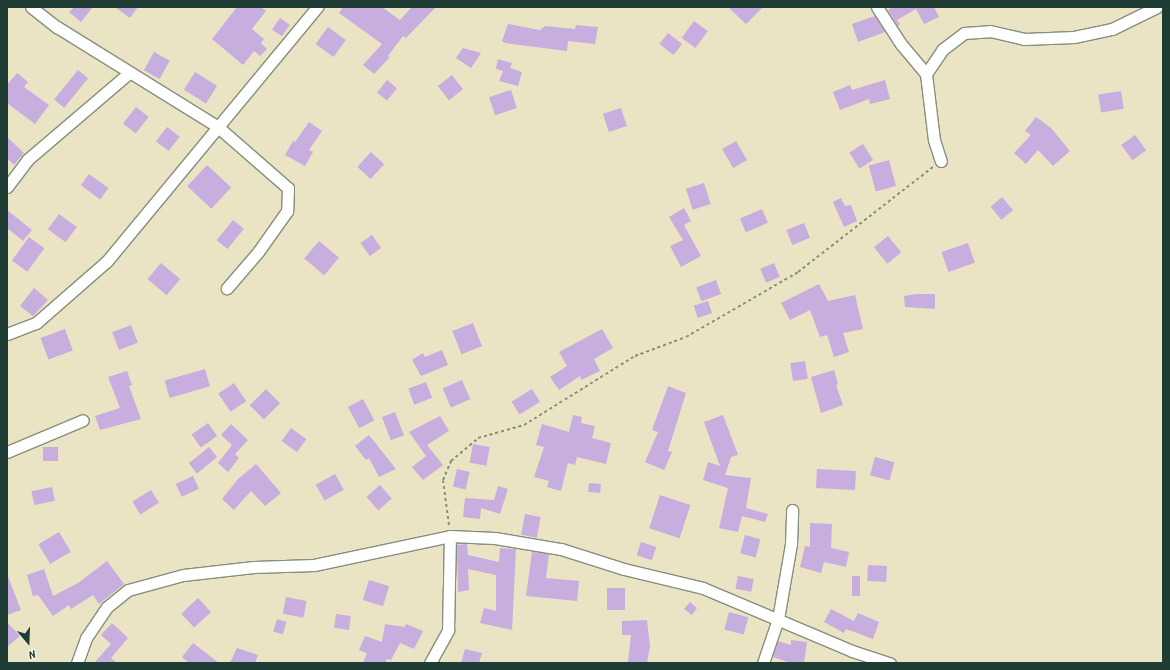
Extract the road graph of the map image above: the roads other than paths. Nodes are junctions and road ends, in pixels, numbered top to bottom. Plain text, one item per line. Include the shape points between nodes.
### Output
1 (31, 7) edge
2 (317, 7) edge
3 (877, 7) edge
4 (1157, 7) edge
5 (130, 72) junction
6 (926, 74) junction
7 (218, 127) junction
8 (941, 161) road end
9 (7, 187) edge
10 (227, 288) dead end
11 (7, 334) edge
12 (83, 420) dead end
13 (7, 452) edge
14 (792, 510) dead end
15 (450, 536) junction
16 (778, 619) junction
17 (76, 663) edge
18 (430, 663) edge
19 (763, 663) edge
20 (890, 663) edge

1 - 5 street via 57,27
2 - 7 street
3 - 6 street via 901,44
4 - 6 street via 1112,29 1074,37 1024,39 990,31 964,33 943,49
5 - 7 street
5 - 9 street via 28,160
6 - 8 street via 934,140
7 - 10 street via 288,188 288,211
7 - 11 street via 107,262 36,323
12 - 13 street
14 - 16 street via 791,544
15 - 16 street via 495,538 561,549 624,569 703,588
15 - 17 street via 314,565 254,567 183,575 128,590 107,607 86,638
15 - 18 street via 448,630
16 - 19 street
16 - 20 street via 852,651

